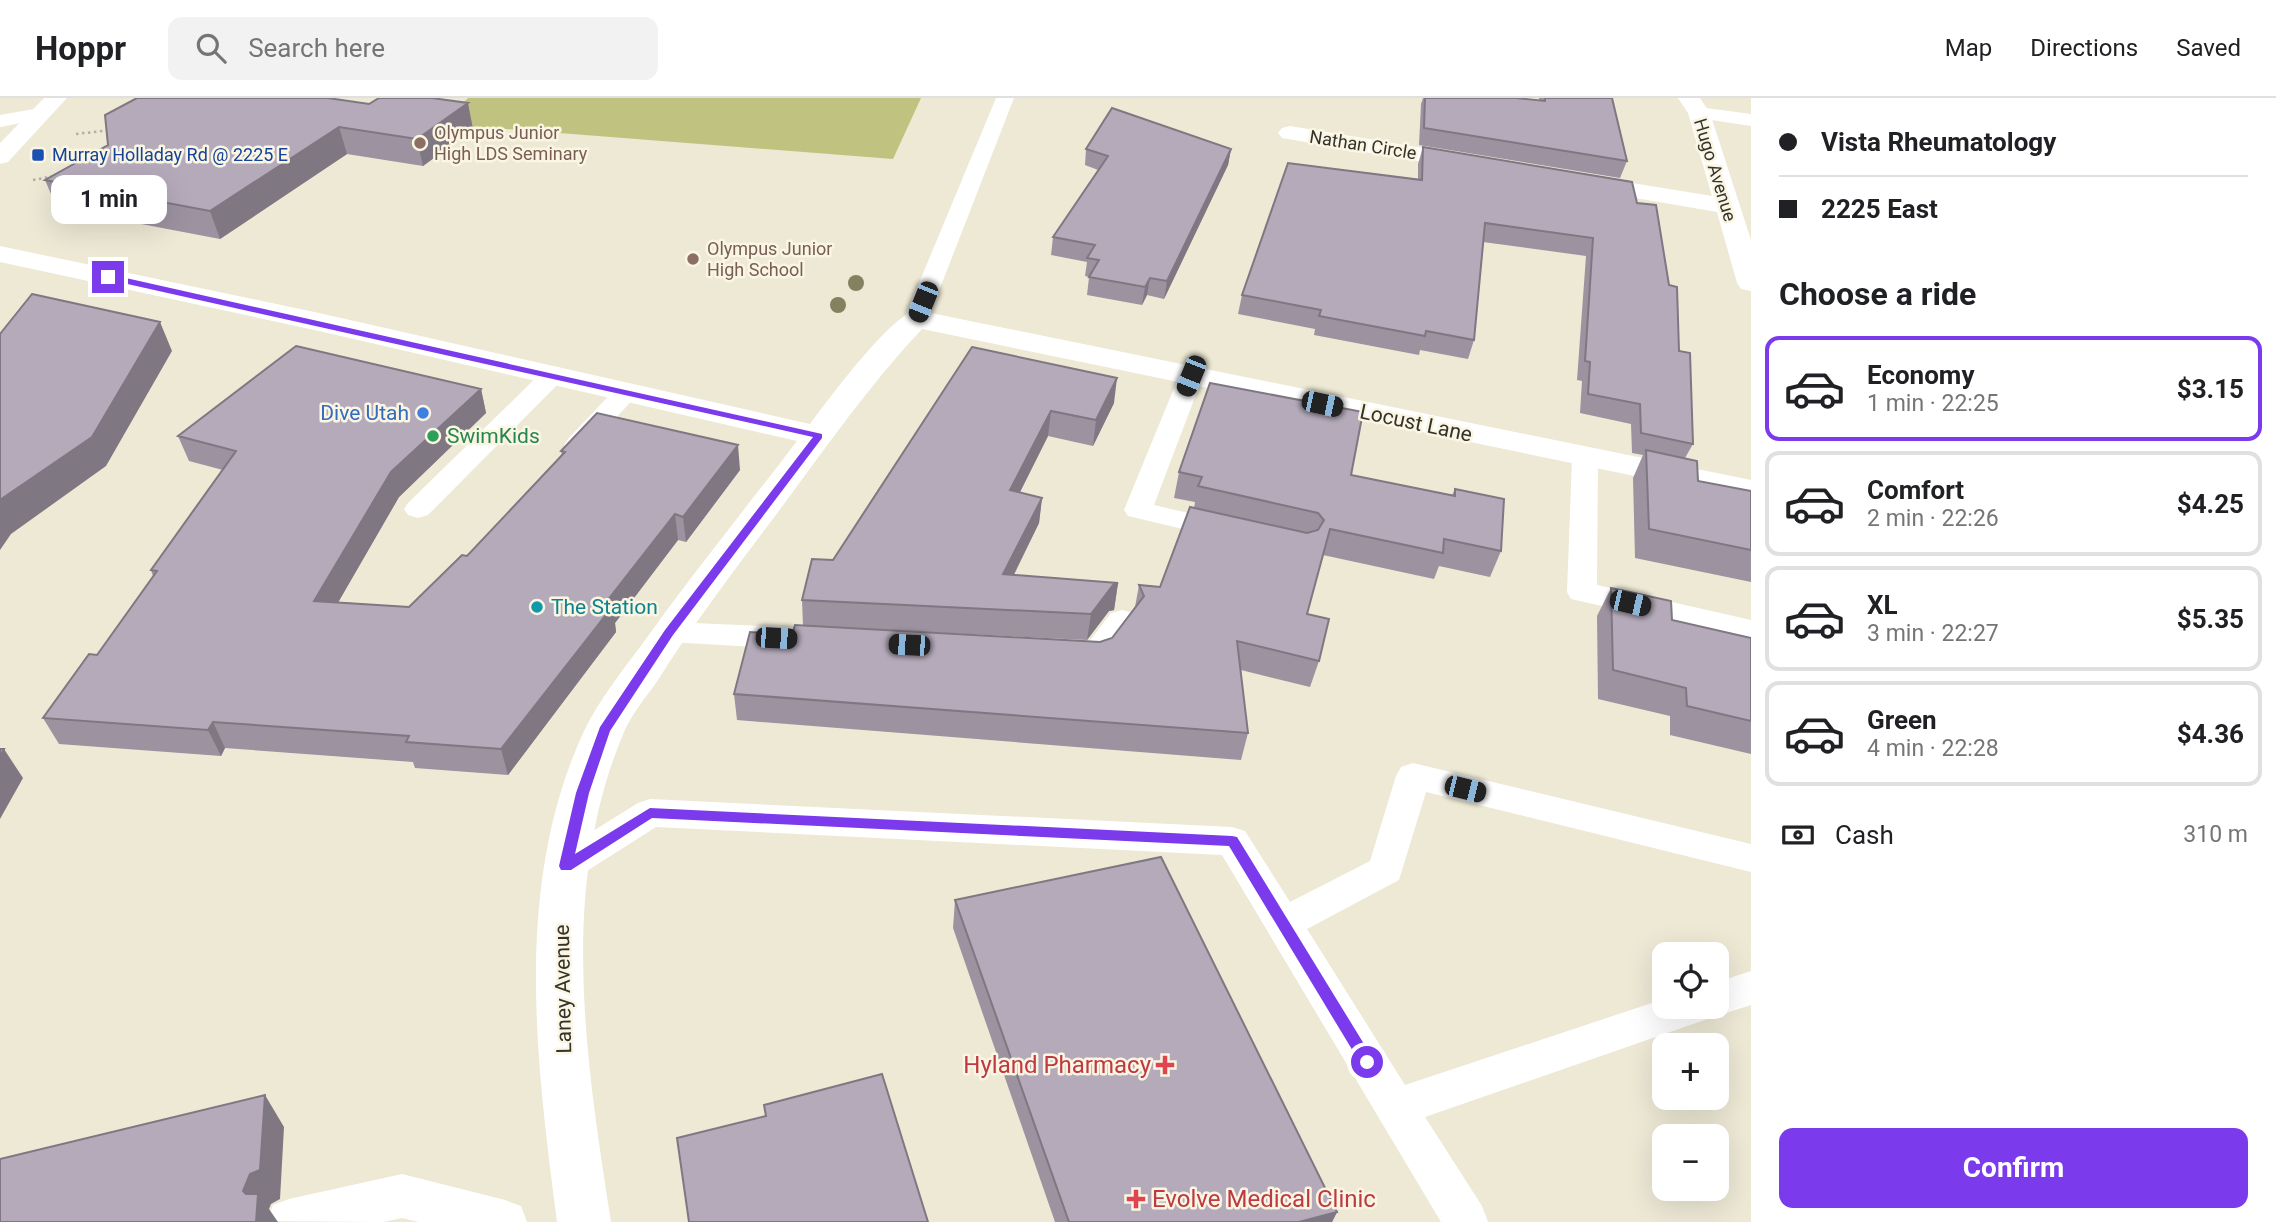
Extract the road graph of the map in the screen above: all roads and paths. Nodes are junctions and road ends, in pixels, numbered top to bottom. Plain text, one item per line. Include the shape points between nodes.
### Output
1 (1005, 98) edge
2 (48, 106) edge
3 (1694, 106) edge
4 (1751, 120) edge
5 (0, 121) edge
6 (121, 130) edge
7 (1290, 133) dead end
8 (73, 135) dead end
9 (0, 157) edge
10 (1494, 167) edge
11 (57, 176) edge
12 (1562, 178) edge
13 (32, 180) dead end
14 (1726, 205) junction
15 (0, 254) edge
16 (1751, 283) edge
17 (916, 319) junction
18 (554, 375) junction
19 (1191, 376) junction
20 (626, 392) junction
21 (819, 436) junction
22 (1585, 458) junction
23 (557, 466) edge
24 (1751, 490) edge
25 (418, 509) dead end
26 (1246, 535) edge
27 (1122, 620) edge
28 (1751, 630) edge
29 (669, 632) junction
30 (821, 640) edge
31 (1041, 651) edge
32 (1751, 858) edge
33 (566, 866) junction
34 (1283, 924) junction
35 (1751, 988) edge
36 (1729, 995) edge
37 (1658, 1019) edge
38 (1395, 1108) junction
39 (289, 1221) edge
40 (505, 1222) edge
41 (584, 1222) edge
42 (1466, 1222) edge

1 - 17 lane
2 - 5 lane
2 - 9 street
3 - 4 lane
3 - 14 street, Hugo Avenue
6 - 8 path
7 - 10 street, Nathan Circle
11 - 13 path
12 - 14 street
14 - 16 street, Hugo Avenue
15 - 18 street
17 - 19 street, Locust Lane
17 - 21 street, Laney Avenue
18 - 20 street
18 - 25 lane
19 - 22 street, Locust Lane
19 - 26 lane via 1138,510
20 - 21 street
20 - 23 lane
21 - 29 street, Laney Avenue
22 - 24 street, Locust Lane
22 - 28 lane via 1582,592
27 - 31 lane via 1096,654
29 - 30 lane
29 - 33 street, Laney Avenue via 605,730 583,793
32 - 34 lane via 1413,776 1386,870
33 - 34 lane via 650,813 1232,841
33 - 41 street, Laney Avenue via 558,966 567,1107
34 - 38 lane
35 - 36 lane
37 - 38 lane
38 - 42 lane
39 - 40 lane via 402,1196

